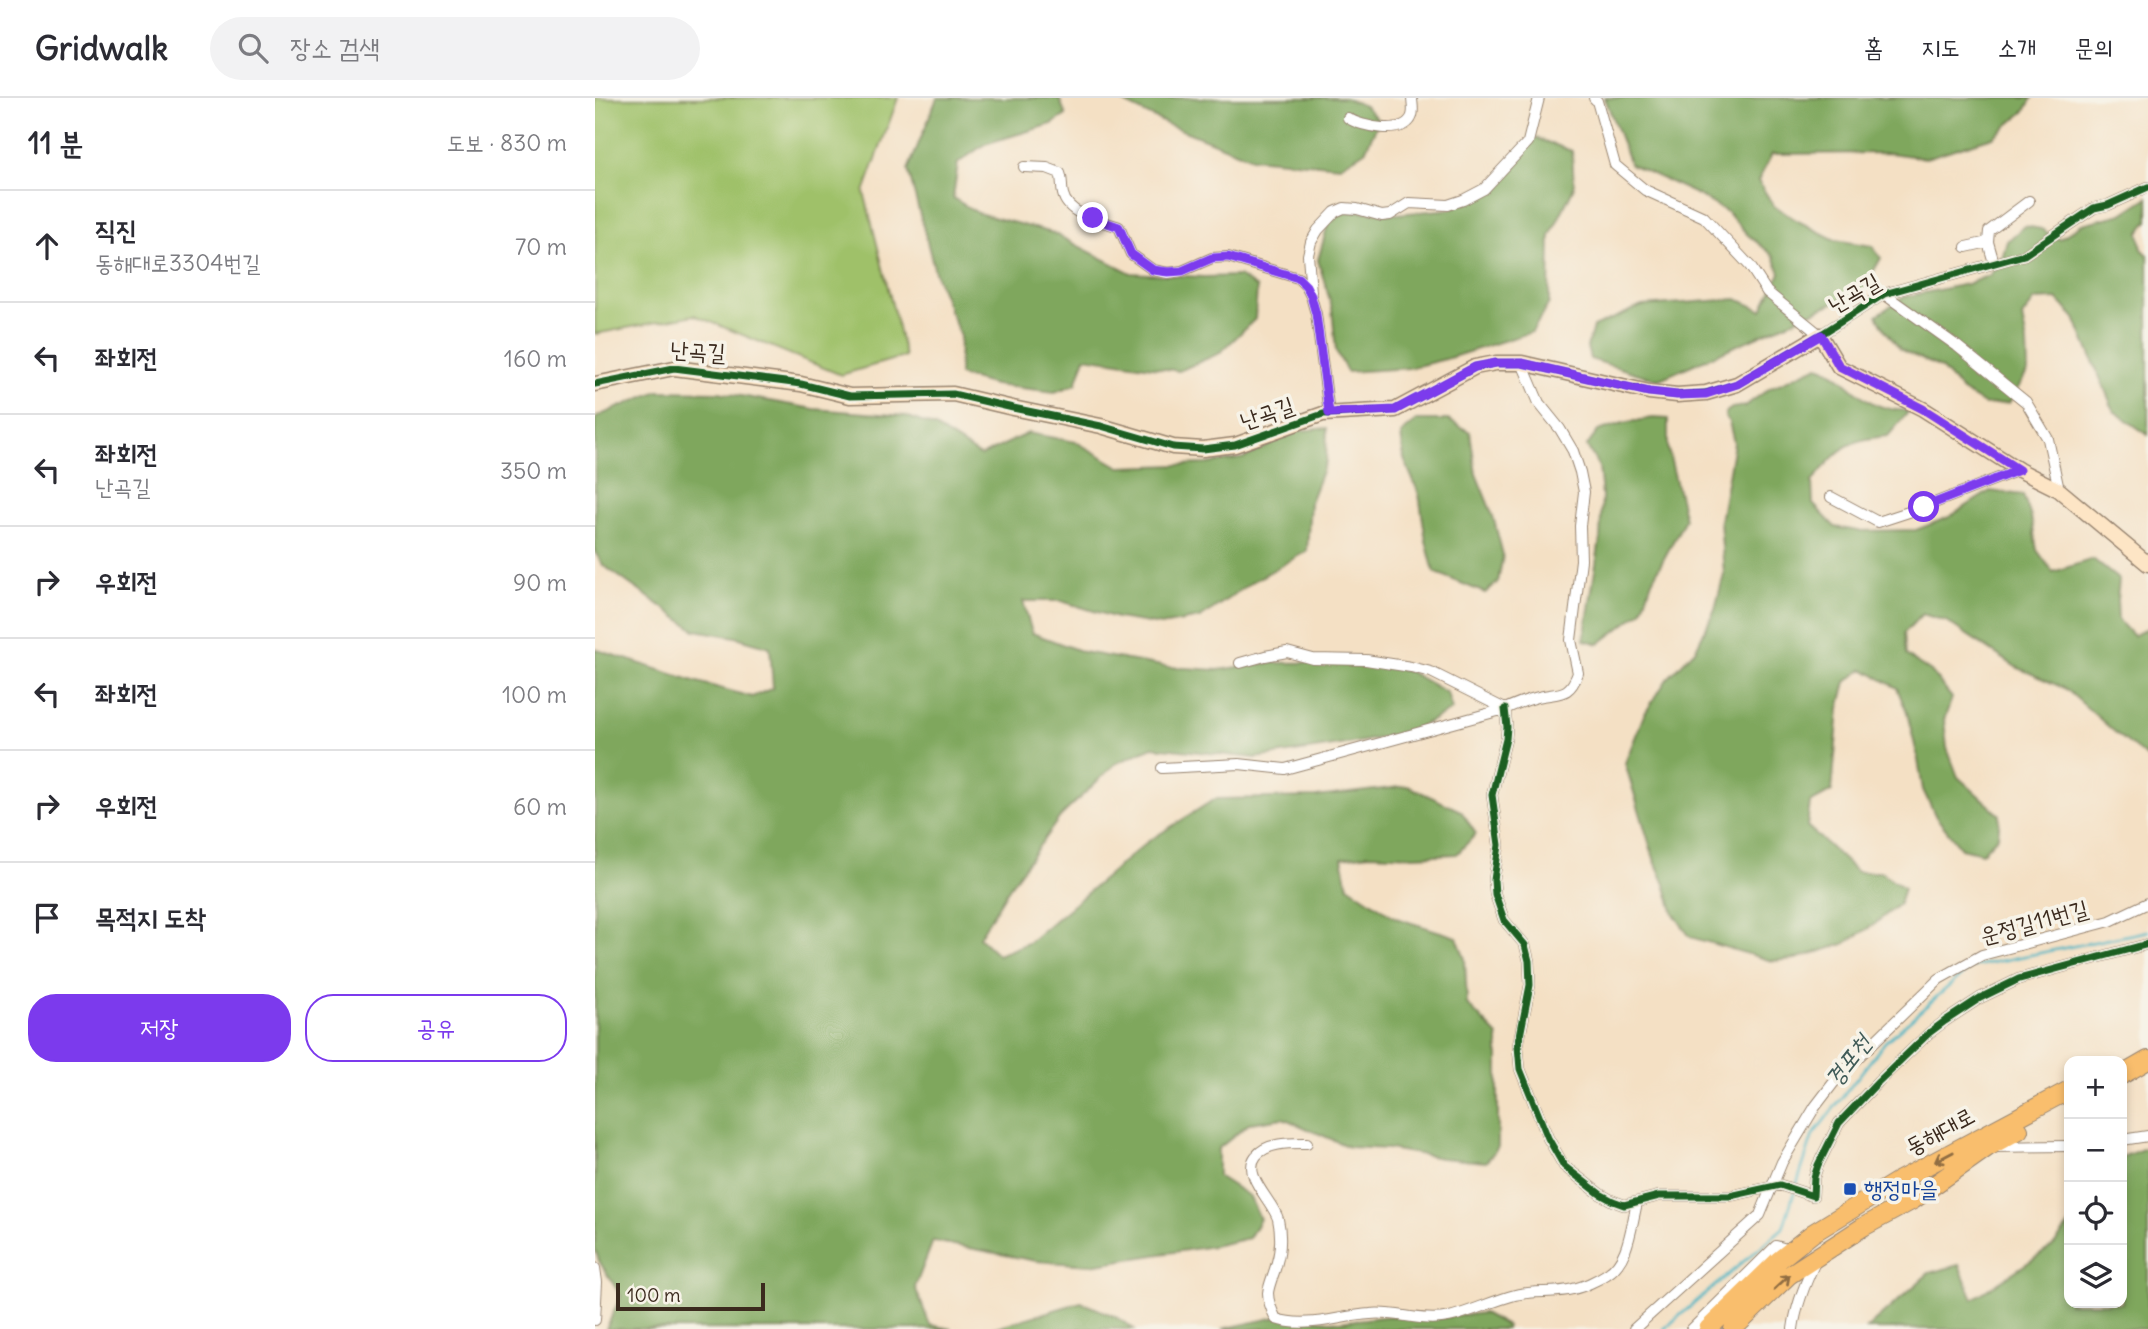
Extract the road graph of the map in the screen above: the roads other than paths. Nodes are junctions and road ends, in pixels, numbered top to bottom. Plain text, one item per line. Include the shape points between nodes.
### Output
1 (1412, 98) edge
2 (1539, 98) edge
3 (1594, 98) edge
4 (1348, 118) dead end
5 (1024, 167) dead end
6 (2148, 187) edge
7 (2029, 201) dead end
8 (1988, 242) junction
9 (1966, 247) dead end
10 (1994, 263) junction
11 (1884, 294) junction
12 (1311, 296) junction
13 (1821, 335) junction
14 (1522, 363) junction
15 (595, 384) edge
16 (1329, 413) junction
17 (2019, 470) junction
18 (2059, 490) junction
19 (1831, 497) dead end
20 (2148, 564) edge
21 (1240, 663) dead end
22 (1505, 709) junction
23 (1162, 768) dead end
24 (2148, 903) edge
25 (2148, 944) edge
26 (2148, 1048) edge
27 (2127, 1059) edge
28 (2148, 1060) edge
29 (2127, 1072) edge
30 (2064, 1093) edge
31 (2064, 1106) edge
32 (2148, 1136) edge
33 (2127, 1139) edge
34 (1307, 1143) dead end
35 (2064, 1146) edge
36 (1988, 1147) junction
37 (1776, 1186) junction
38 (1637, 1203) junction
39 (1791, 1250) junction
40 (1818, 1257) junction
41 (595, 1268) edge
42 (595, 1320) edge
43 (1634, 1329) edge
44 (1692, 1329) edge
45 (1708, 1329) edge
46 (1733, 1329) edge
47 (1793, 1329) edge

1 - 4 street via 1412,116 1392,128 1367,127
2 - 12 street via 1528,142 1484,189 1448,205 1409,203 1390,215 1344,208 1335,212 1311,242
3 - 13 street via 1615,165 1645,190 1704,217 1750,266 1767,292
5 - 12 street via 1047,167 1060,173 1063,195 1070,206 1119,227 1131,254 1153,270 1182,271 1212,258 1228,257 1298,278
6 - 10 street, 난곡길 via 2094,208 2024,255
7 - 8 street via 1989,231
8 - 9 street
8 - 10 street
10 - 11 street, 난곡길
11 - 13 street, 난곡길
11 - 18 street via 2026,402 2049,439
12 - 16 street
13 - 14 street, 난곡길 via 1737,384 1706,394 1649,392
13 - 17 street via 1839,366 1923,409
14 - 16 street, 난곡길 via 1475,367 1395,410
14 - 22 street via 1539,403 1573,451 1584,492 1571,640 1578,673 1562,694 1539,696
15 - 16 street, 난곡길 via 674,368 801,384 850,396 953,394 1101,426 1173,447 1203,449 1235,445
17 - 18 street
17 - 19 street via 1878,522
18 - 20 street
21 - 22 street via 1287,653 1411,667 1431,672
22 - 23 street via 1285,769 1239,764
22 - 38 street via 1506,739 1492,795 1499,845 1494,880 1504,920 1525,946 1529,961 1530,985 1518,1046 1520,1069 1564,1166 1613,1201
24 - 37 street, 운정길11번길 via 2110,921 1982,955 1939,979 1838,1077 1782,1162
25 - 37 street via 2019,979 1980,998 1929,1033 1839,1123 1818,1165 1813,1193
26 - 27 highway
28 - 29 highway
30 -> 39 highway, 동해대로 via 1858,1204
31 - 36 highway, 동해대로
32 - 33 street
34 - 38 street via 1266,1149 1253,1164 1256,1183 1278,1219 1278,1260 1268,1292 1276,1319 1287,1324 1311,1325 1369,1314 1442,1318 1532,1291 1574,1289 1616,1267
35 - 36 street
36 - 40 highway, 동해대로 via 1913,1200
37 - 38 street via 1730,1196 1659,1196
37 - 43 street, 운정길11번길 via 1755,1221
39 - 44 street via 1776,1247
39 - 45 highway, 동해대로
46 -> 40 highway, 동해대로 via 1789,1275
40 - 47 street
41 - 42 street

